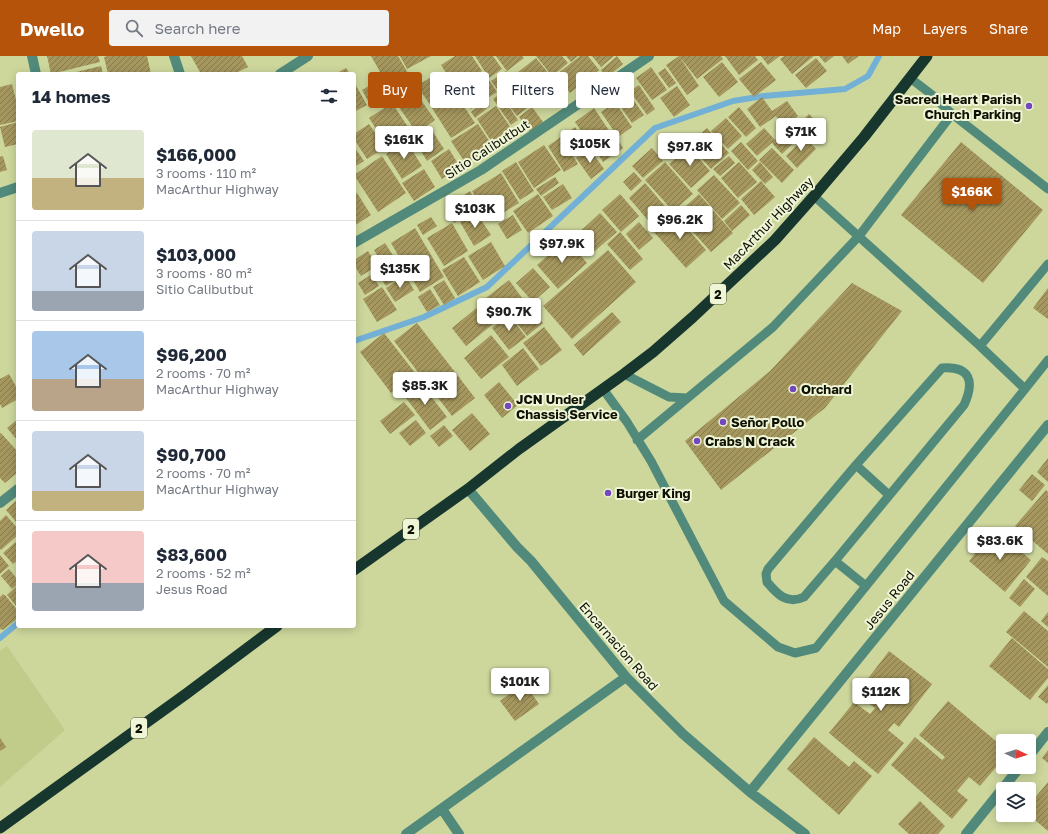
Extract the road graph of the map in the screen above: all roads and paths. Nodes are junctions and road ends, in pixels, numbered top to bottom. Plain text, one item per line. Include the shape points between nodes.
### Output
1 (32, 56) edge
2 (174, 56) edge
3 (308, 56) edge
4 (649, 56) edge
5 (927, 56) edge
6 (36, 72) edge
7 (179, 72) edge
8 (283, 72) edge
9 (910, 78) junction
10 (952, 114) junction
11 (16, 188) edge
12 (1048, 189) edge
13 (0, 193) edge
14 (814, 196) junction
15 (859, 236) junction
16 (356, 242) edge
17 (1048, 264) edge
18 (980, 346) junction
19 (1048, 360) edge
20 (624, 374) junction
21 (602, 388) junction
22 (1025, 389) junction
23 (687, 398) junction
24 (1048, 425) edge
25 (637, 440) junction
26 (856, 465) junction
27 (468, 489) junction
28 (16, 491) edge
29 (889, 495) junction
30 (0, 503) edge
31 (835, 561) junction
32 (356, 569) edge
33 (866, 586) junction
34 (274, 628) edge
35 (626, 677) junction
36 (1048, 732) edge
37 (1036, 747) edge
38 (1014, 774) edge
39 (750, 792) junction
40 (442, 809) junction
41 (0, 828) edge
42 (406, 834) edge
43 (459, 834) edge
44 (805, 834) edge
45 (966, 834) edge

1 - 6 street
2 - 7 street
3 - 8 street
4 - 16 street, Sitio Calibutbut via 481,170
5 - 9 highway, MacArthur Highway / 2
9 - 10 lane
9 - 14 highway, MacArthur Highway / 2
10 - 12 lane
10 - 15 lane
11 - 13 street
14 - 15 lane
14 - 20 highway, MacArthur Highway / 2 via 775,240 731,282 653,352
15 - 18 lane
15 - 23 lane via 773,328
17 - 18 lane
18 - 22 lane
19 - 22 lane
20 - 21 highway, MacArthur Highway / 2
20 - 23 lane via 669,397
21 - 25 lane
21 - 27 highway, MacArthur Highway / 2
22 - 33 lane
23 - 25 lane
24 - 39 street, Jesus Road
25 - 33 lane via 651,461 724,601 778,647 795,653 816,648
26 - 29 lane
26 - 29 lane via 942,368 960,370 968,376 970,386 964,405
26 - 31 lane via 768,569 767,582 780,596 797,600 804,597
27 - 32 highway, MacArthur Highway / 2
27 - 35 street, Encarnacion Road
28 - 30 street
29 - 31 lane
31 - 33 lane
34 - 41 highway, 2
35 - 39 street, Encarnacion Road via 683,734
35 - 40 street
36 - 37 street
38 - 45 street
39 - 44 street, Encarnacion Road
40 - 42 street
40 - 43 street

